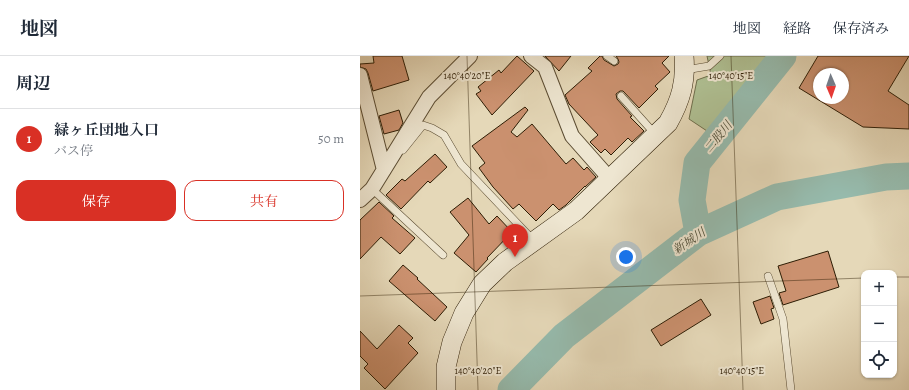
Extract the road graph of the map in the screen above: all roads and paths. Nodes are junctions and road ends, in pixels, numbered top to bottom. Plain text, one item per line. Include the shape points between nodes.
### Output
1 (470, 56) edge
2 (531, 56) edge
3 (607, 56) edge
4 (720, 56) edge
5 (614, 61) dead end
6 (685, 63) edge
7 (360, 75) edge
8 (621, 96) dead end
9 (656, 135) junction
10 (392, 155) junction
11 (384, 170) junction
12 (610, 178) junction
13 (372, 189) junction
14 (360, 200) edge
15 (534, 241) junction
16 (442, 255) dead end
17 (768, 276) dead end
18 (446, 390) edge
19 (791, 390) edge

1 - 10 street via 429,97
2 - 12 street via 545,67 572,136
3 - 5 lane
4 - 6 lane via 709,66
6 - 9 street via 683,88 677,107 668,123
7 - 11 street
8 - 9 lane
9 - 12 street
10 - 11 street
10 - 15 lane via 401,153 423,125 444,135 461,164
11 - 13 street
12 - 15 street via 576,210
13 - 14 street
13 - 16 lane
15 - 18 street via 505,262 482,284 464,313 452,342 446,367
17 - 19 lane via 783,319

